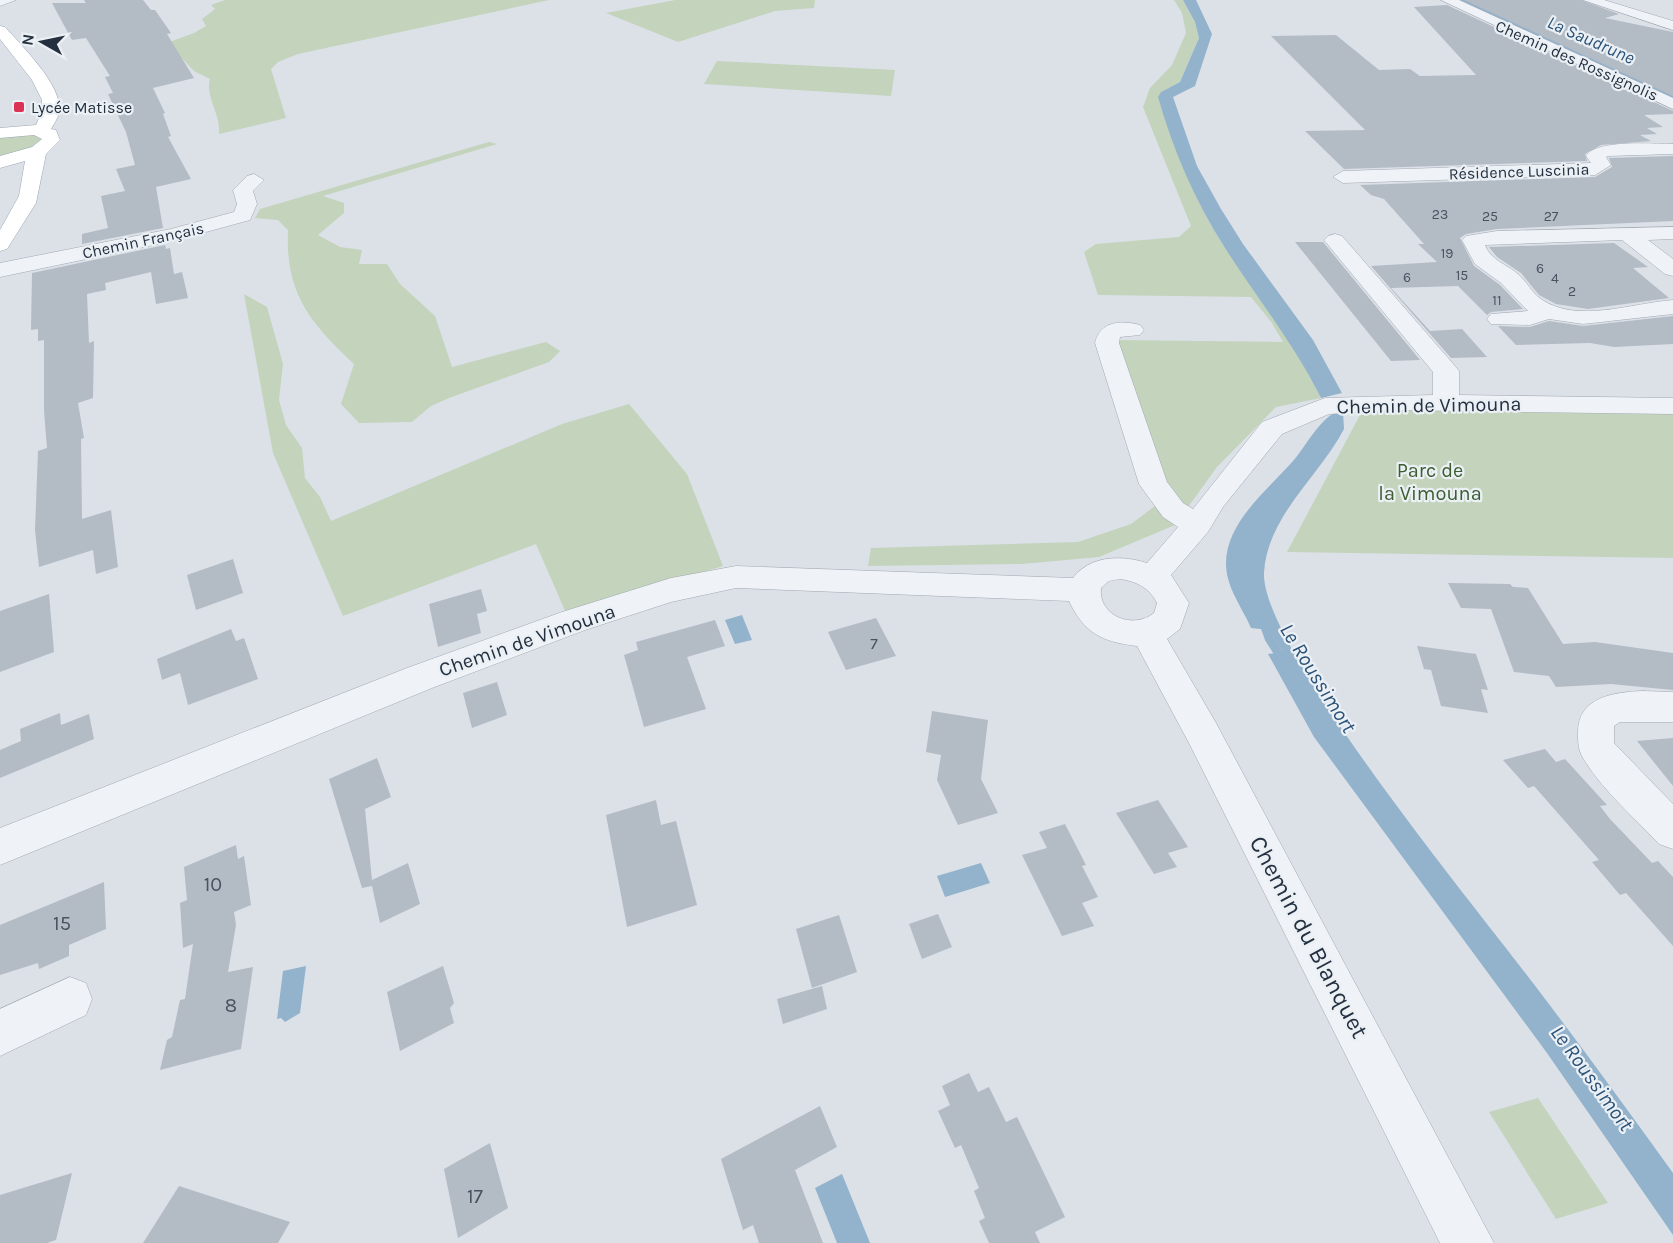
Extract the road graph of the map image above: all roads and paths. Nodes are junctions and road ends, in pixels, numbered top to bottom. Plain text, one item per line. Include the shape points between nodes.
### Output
1 (9, 0) edge
2 (1448, 0) edge
3 (1590, 0) edge
4 (0, 2) edge
5 (1673, 26) edge
6 (0, 30) edge
7 (29, 65) junction
8 (1673, 104) edge
9 (41, 131) junction
10 (4, 132) edge
11 (1673, 149) edge
12 (38, 151) junction
13 (0, 164) edge
14 (1343, 177) dead end
15 (254, 180) dead end
16 (0, 220) edge
17 (1673, 233) edge
18 (1628, 235) junction
19 (1335, 240) dead end
20 (0, 245) edge
21 (1673, 269) edge
22 (0, 270) edge
23 (1673, 307) edge
24 (1549, 312) junction
25 (1499, 319) dead end
26 (1132, 330) dead end
27 (1446, 403) junction
28 (1673, 406) edge
29 (1197, 525) junction
30 (1152, 577) junction
31 (1083, 590) junction
32 (1148, 632) junction
33 (1673, 707) edge
34 (1673, 831) edge
35 (0, 847) edge
36 (70, 999) dead end
37 (0, 1034) edge
38 (1468, 1243) edge

1 - 4 street
2 - 8 street, Chemin des Rossignolis
3 - 5 street
6 - 7 main road
7 - 9 main road via 51,98 52,111
7 - 10 main road via 30,106 21,122
9 - 10 main road
9 - 12 main road via 50,134 51,140
11 - 14 street, Résidence Luscinia via 1604,151 1595,156 1602,165 1595,169
12 - 13 main road
12 - 20 main road via 30,166 29,195
13 - 16 main road via 11,173 11,188
15 - 22 street, Chemin Français via 243,190 247,204 243,216 173,235
17 - 18 street
18 - 21 street
18 - 24 street via 1473,240 1481,260 1510,279 1535,306
19 - 27 street via 1446,371
23 - 24 street via 1586,318
24 - 25 street via 1530,318
26 - 29 street via 1115,330 1109,334 1107,343 1141,454 1154,484 1173,510
27 - 28 street, Chemin de Vimouna
27 - 29 street, Chemin de Vimouna via 1337,405 1272,428
29 - 30 street, Chemin de Vimouna
30 - 31 street via 1131,569 1109,569 1092,576
30 - 32 street via 1170,594 1173,613 1168,622
31 - 32 street via 1086,607 1101,623 1125,632
31 - 35 street, Chemin de Vimouna via 736,577 701,582 517,642 360,700
32 - 38 street, Chemin du Blanquet
33 - 34 street via 1621,707 1602,712 1596,720 1596,747
36 - 37 street

